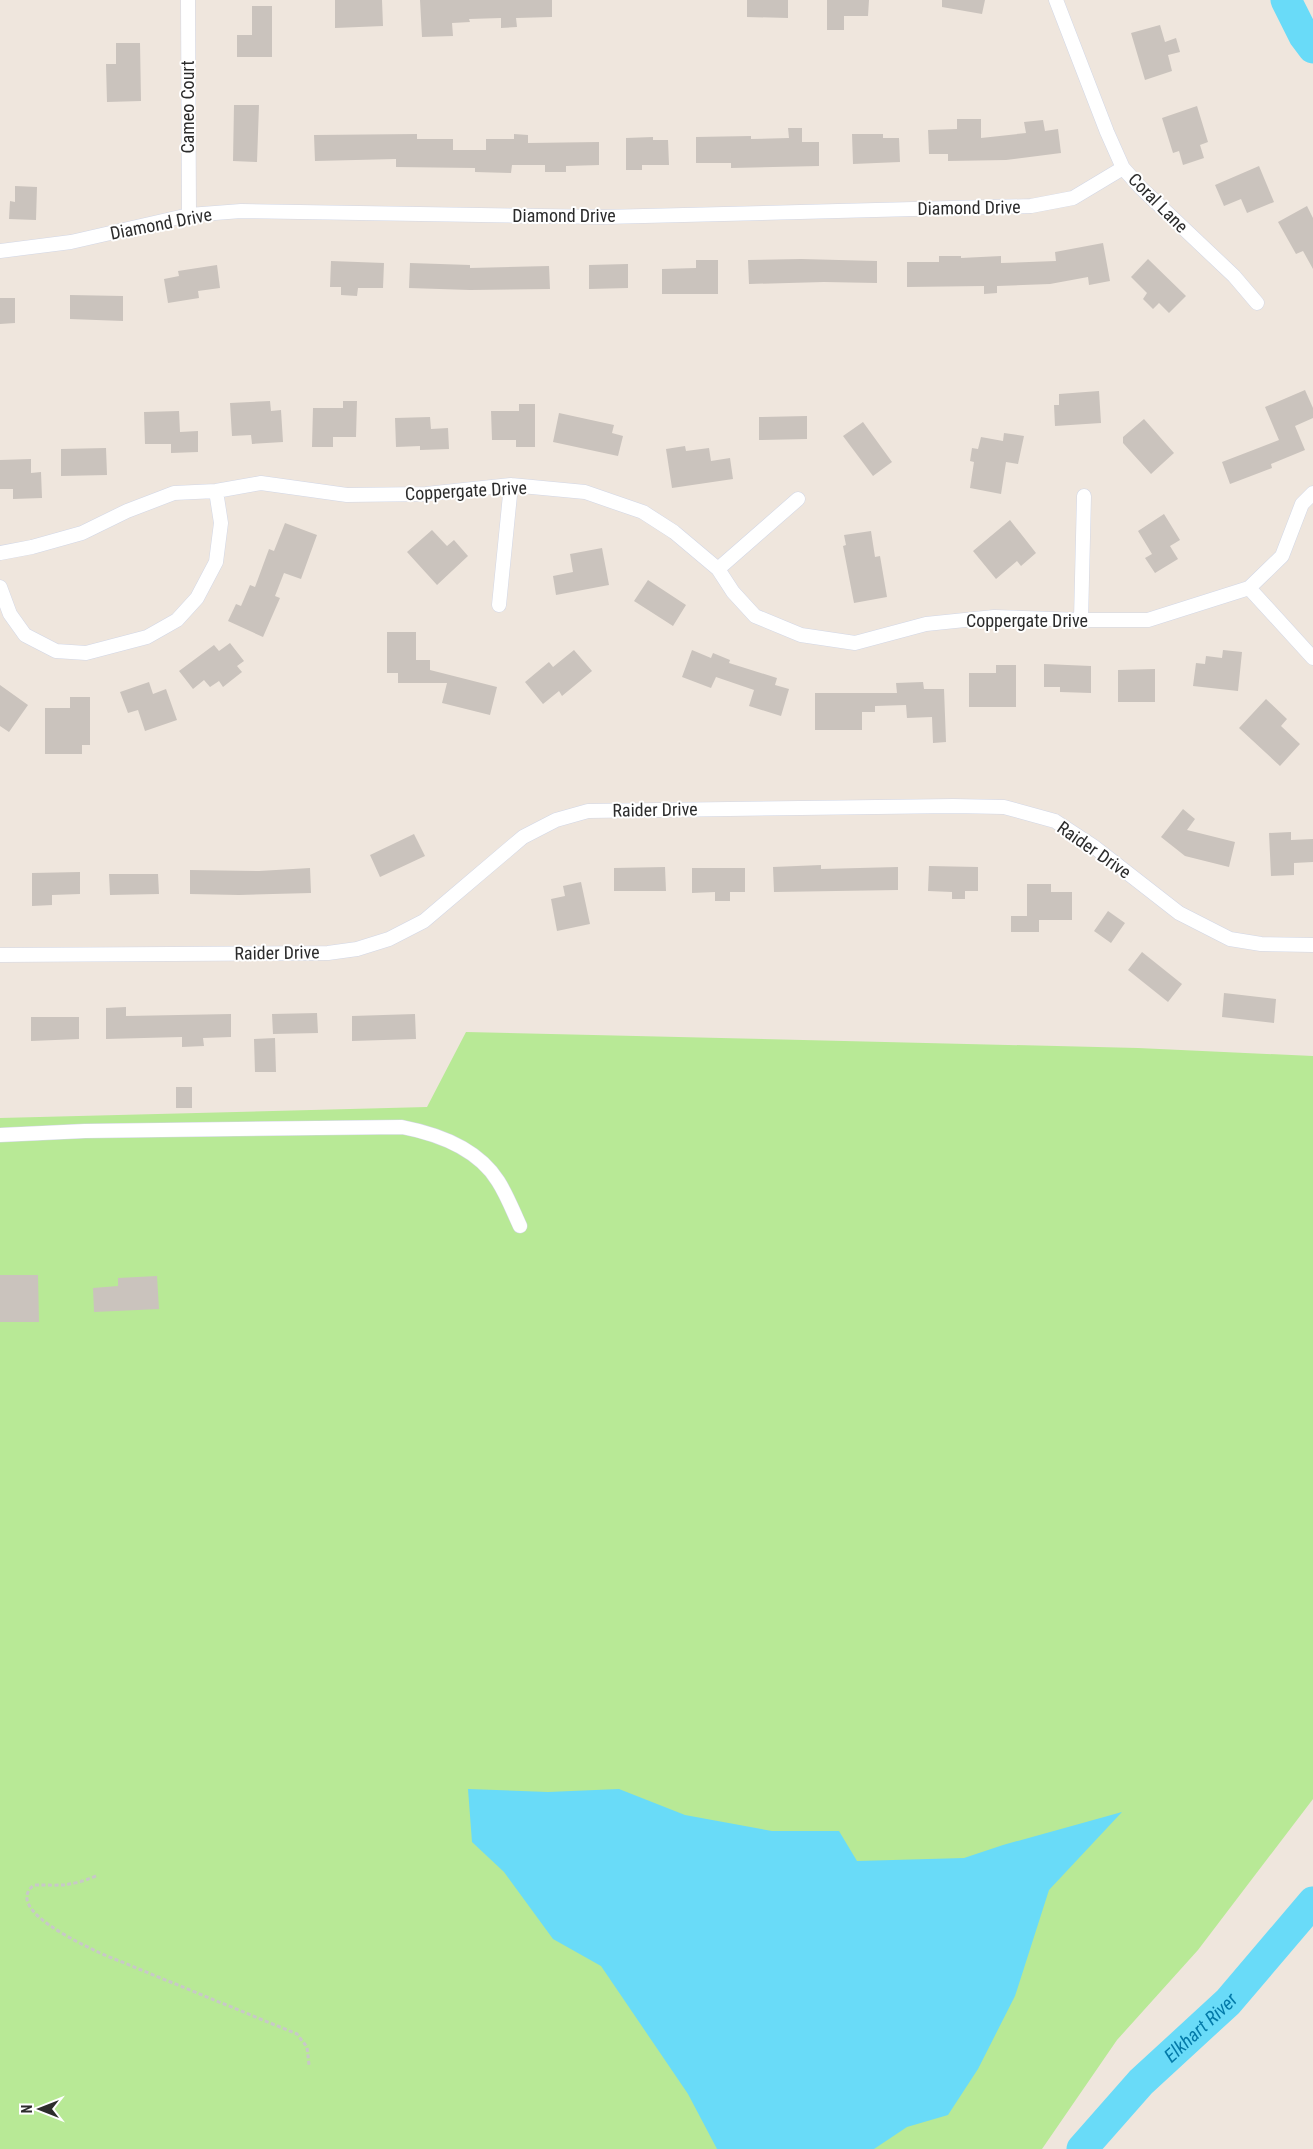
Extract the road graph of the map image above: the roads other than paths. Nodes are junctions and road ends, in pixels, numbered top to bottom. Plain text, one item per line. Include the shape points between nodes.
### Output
1 (188, 0) edge
2 (1056, 0) edge
3 (1123, 168) junction
4 (189, 215) junction
5 (0, 251) edge
6 (1257, 303) dead end
7 (511, 485) junction
8 (216, 491) junction
9 (1313, 493) edge
10 (1084, 496) dead end
11 (798, 499) dead end
12 (0, 553) edge
13 (718, 569) junction
14 (0, 586) edge
15 (1249, 588) junction
16 (500, 605) dead end
17 (1081, 620) junction
18 (1313, 658) edge
19 (1313, 945) edge
20 (0, 956) edge
21 (0, 1135) edge
22 (520, 1226) dead end

1 - 4 street, Cameo Court
2 - 3 street, Coral Lane
3 - 4 street, Diamond Drive via 1073,198 1031,206 604,217 241,211
3 - 6 street, Coral Lane via 1234,276
4 - 5 street, Diamond Drive via 71,242
7 - 8 street, Coppergate Drive via 426,494 347,495 262,484
7 - 13 street, Coppergate Drive via 584,492 643,512 674,532
7 - 16 street
8 - 12 street, Coppergate Drive via 174,493 82,533 32,548
8 - 14 street via 221,523 216,562 197,598 177,620 147,637 86,653 56,652 25,635 10,614
9 - 15 street, Coppergate Drive via 1302,504 1282,556
10 - 17 street
11 - 13 street
13 - 17 street, Coppergate Drive via 755,616 801,635 855,643 926,624 994,617
15 - 17 street, Coppergate Drive via 1148,620
15 - 18 street
19 - 20 street, Raider Drive via 1261,944 1230,939 1179,913 1056,821 1004,808 953,806 588,811 556,820 523,837 424,921 389,939 357,949 328,953
21 - 22 street via 402,1127 422,1131 465,1149 497,1179

